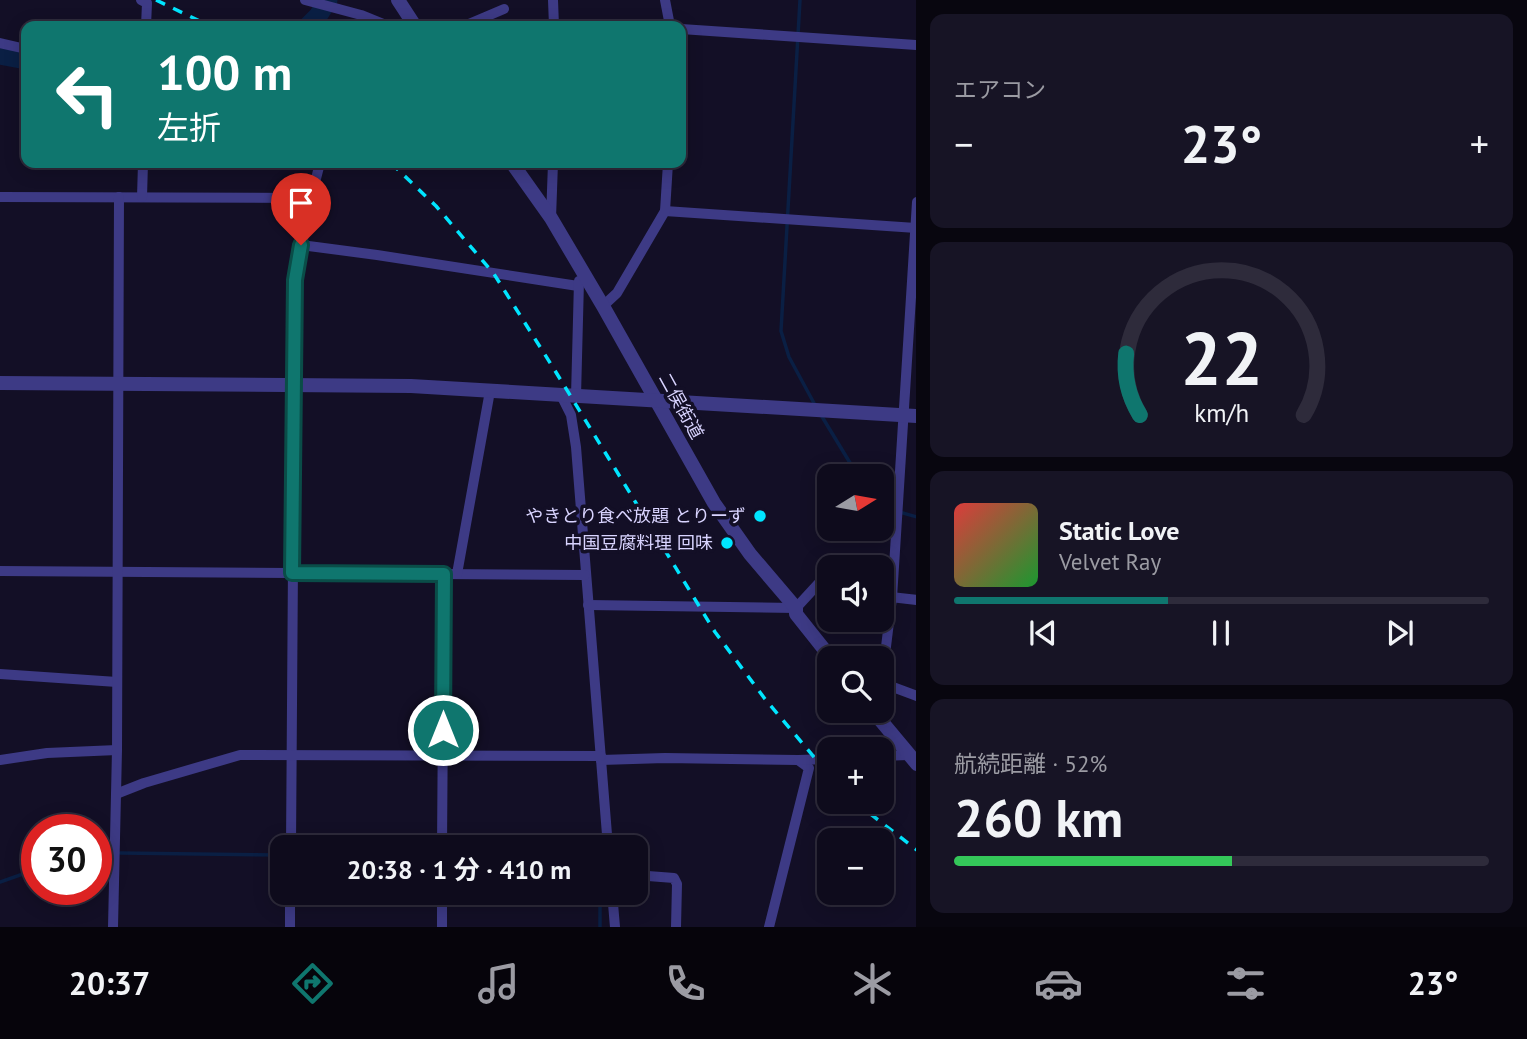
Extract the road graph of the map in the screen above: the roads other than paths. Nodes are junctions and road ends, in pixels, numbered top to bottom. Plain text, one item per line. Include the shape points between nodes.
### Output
1 (141, 0) edge
2 (305, 0) edge
3 (398, 0) edge
4 (553, 0) edge
5 (665, 0) edge
6 (505, 9) dead end
7 (146, 21) edge
8 (359, 21) edge
9 (412, 21) edge
10 (476, 21) edge
11 (554, 21) edge
12 (669, 21) edge
13 (686, 29) edge
14 (0, 43) edge
15 (916, 45) edge
16 (21, 48) edge
17 (143, 168) edge
18 (319, 168) edge
19 (516, 168) edge
20 (553, 168) edge
21 (668, 168) edge
22 (0, 197) edge
23 (119, 197) junction
24 (142, 197) junction
25 (311, 198) junction
26 (916, 202) edge
27 (665, 211) junction
28 (551, 218) junction
29 (915, 228) edge
30 (301, 245) junction
31 (581, 271) junction
32 (578, 286) junction
33 (603, 306) junction
34 (0, 383) edge
35 (117, 384) junction
36 (294, 386) junction
37 (490, 391) junction
38 (569, 396) junction
39 (657, 402) junction
40 (910, 415) edge
41 (893, 555) edge
42 (0, 571) edge
43 (118, 573) junction
44 (292, 573) junction
45 (444, 574) junction
46 (457, 574) junction
47 (585, 575) junction
48 (817, 585) edge
49 (894, 598) edge
50 (916, 600) edge
51 (588, 605) junction
52 (796, 608) junction
53 (821, 646) edge
54 (0, 674) edge
55 (117, 682) junction
56 (894, 686) edge
57 (916, 696) edge
58 (883, 723) edge
59 (117, 750) junction
60 (291, 755) junction
61 (443, 755) junction
62 (894, 757) edge
63 (601, 758) junction
64 (817, 759) edge
65 (912, 759) edge
66 (0, 760) edge
67 (799, 760) junction
68 (116, 794) junction
69 (291, 835) edge
70 (442, 835) edge
71 (607, 835) edge
72 (648, 876) edge
73 (290, 905) edge
74 (442, 905) edge
75 (613, 905) edge
76 (113, 927) edge
77 (290, 927) edge
78 (442, 927) edge
79 (615, 927) edge
80 (676, 927) edge
81 (769, 927) edge

1 - 7 street via 147,3
2 - 8 street
3 - 9 street
4 - 11 street
5 - 12 street
6 - 10 street
13 - 15 street
14 - 16 street
17 - 24 street
18 - 25 street
19 - 28 street, 二俣街道
20 - 28 street
21 - 27 street
22 - 23 street
23 - 24 street
23 - 35 street
24 - 25 street
25 - 30 street
26 - 29 street
27 - 29 street
27 - 33 street via 617,293
28 - 31 street, 二俣街道
29 - 40 street
30 - 32 street
30 - 36 street via 295,280
31 - 32 street
31 - 33 street, 二俣街道
32 - 38 street
33 - 39 street, 二俣街道
34 - 35 street
35 - 36 street
35 - 43 street
36 - 37 street
36 - 44 street
37 - 38 street
37 - 46 street
38 - 39 street
38 - 47 street
39 - 40 street
39 - 52 street, 二俣街道 via 714,503
40 - 41 street
42 - 43 street
43 - 44 street
43 - 55 street
44 - 45 street
44 - 60 street
45 - 46 street
45 - 61 street
46 - 47 street
47 - 51 street
48 - 52 street
49 - 50 street
51 - 52 street
51 - 63 street
52 - 53 street, 二俣街道
54 - 55 street
55 - 59 street
56 - 57 street
58 - 65 street
59 - 66 street
59 - 68 street
60 - 61 street
60 - 68 street via 227,757
60 - 69 street
61 - 63 street
61 - 70 street
62 - 65 street
63 - 67 street
63 - 71 street
64 - 67 street
67 - 81 street via 809,768
68 - 76 street
72 - 80 street via 674,878
73 - 77 street
74 - 78 street
75 - 79 street

